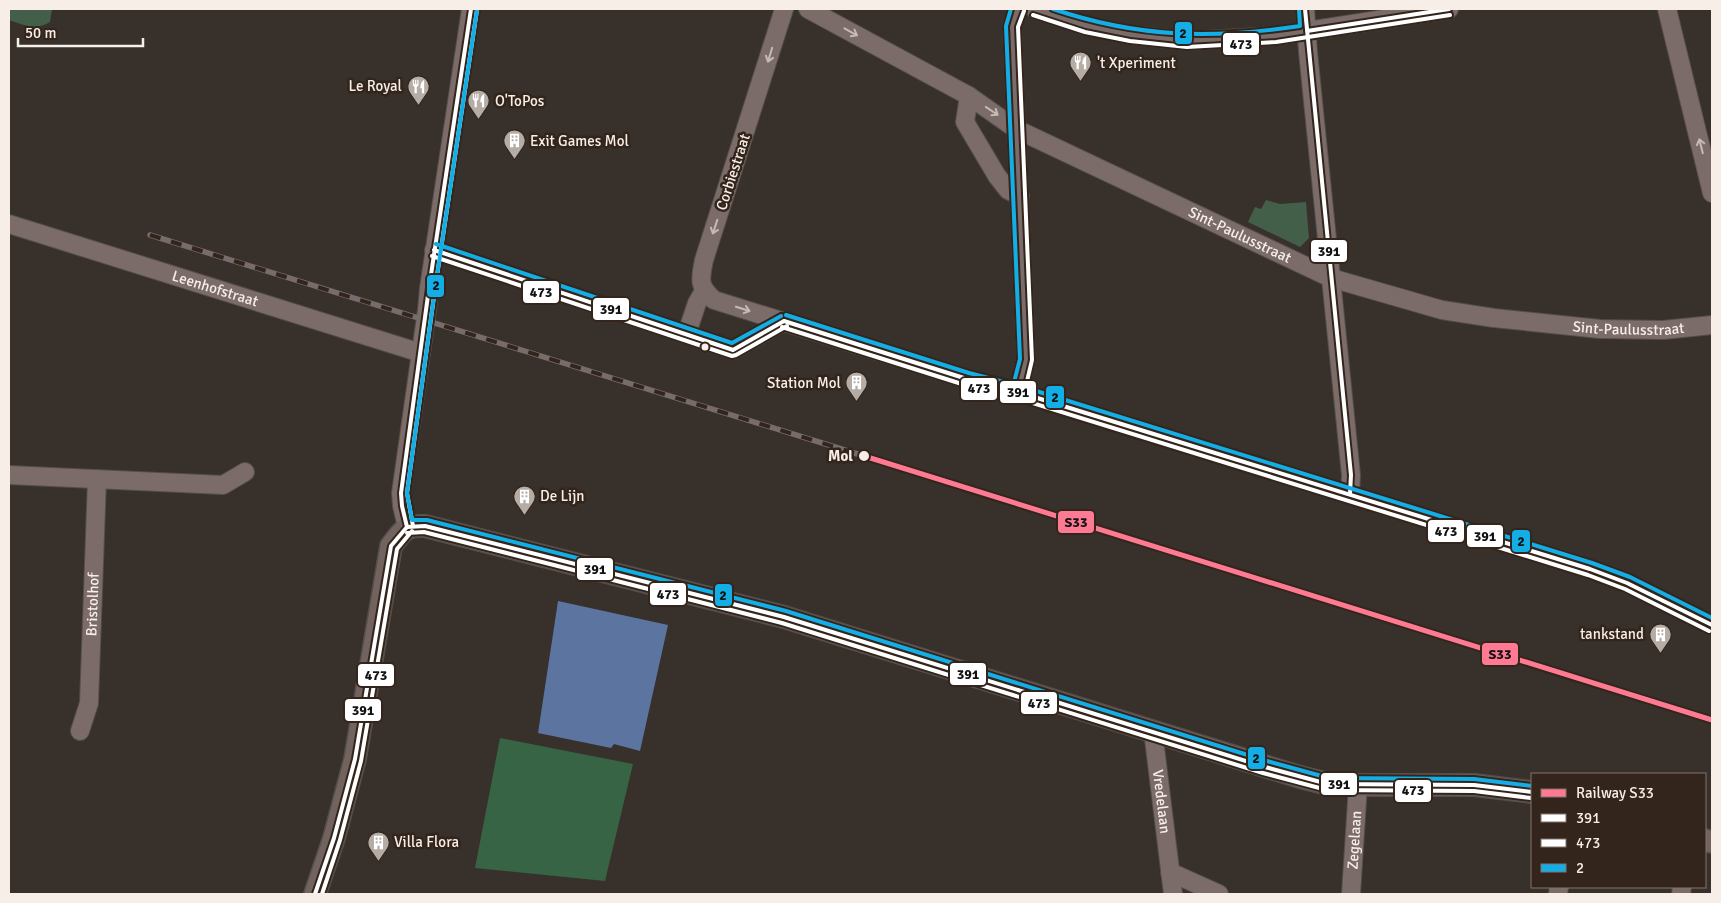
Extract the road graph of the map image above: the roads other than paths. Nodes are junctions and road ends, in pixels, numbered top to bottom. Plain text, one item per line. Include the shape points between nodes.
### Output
1 (471, 9) edge
2 (784, 9) edge
3 (808, 9) edge
4 (1018, 9) edge
5 (1035, 9) edge
6 (1305, 9) edge
7 (1449, 9) edge
8 (1667, 9) edge
9 (1307, 31) junction
10 (969, 96) junction
11 (1016, 129) junction
12 (1712, 193) edge
13 (1020, 196) junction
14 (9, 224) edge
15 (434, 250) junction
16 (1331, 278) junction
17 (704, 292) junction
18 (784, 321) junction
19 (1712, 324) edge
20 (688, 334) junction
21 (421, 353) junction
22 (1018, 392) junction
23 (245, 472) dead end
24 (9, 475) edge
25 (97, 479) junction
26 (1350, 494) junction
27 (407, 527) junction
28 (1712, 625) edge
29 (80, 731) dead end
30 (1153, 731) junction
31 (1358, 785) junction
32 (1531, 792) edge
33 (1170, 872) junction
34 (321, 891) edge
35 (1173, 894) edge
36 (1219, 894) edge
37 (1351, 894) edge

1 - 15 street
2 -> 17 street, Corbiestraat via 704,260 701,283
3 -> 10 street, Sint-Paulusstraat
4 - 11 street via 1012,26
5 - 9 street via 1086,26 1188,41 1268,37
6 - 9 street
7 - 9 street
12 -> 8 street
9 - 16 street
10 -> 11 street, Sint-Paulusstraat
10 - 13 street via 965,122 996,176 1008,190
11 - 13 street
11 - 16 street, Sint-Paulusstraat
13 - 22 street via 1026,360
14 - 21 street, Leenhofstraat
15 - 20 street
15 - 21 street
16 - 19 street, Sint-Paulusstraat via 1442,310 1494,318 1600,329 1663,330
16 - 26 street via 1351,474
17 -> 18 street via 714,300
17 - 20 street, Corbiestraat
18 - 20 street via 733,350
18 - 22 street
21 - 27 street via 401,492
22 - 26 street
23 - 25 street via 223,485
24 - 25 street
25 - 29 street, Bristolhof via 89,703
26 - 28 street via 1627,583
27 - 30 main road via 425,526 744,606
27 - 34 main road via 391,546 355,759
30 - 31 main road via 1300,777 1328,784
30 - 33 street, Vredelaan
31 - 32 main road via 1474,785
31 - 37 street, Zegelaan
33 - 35 street, Vredelaan
33 - 36 street

